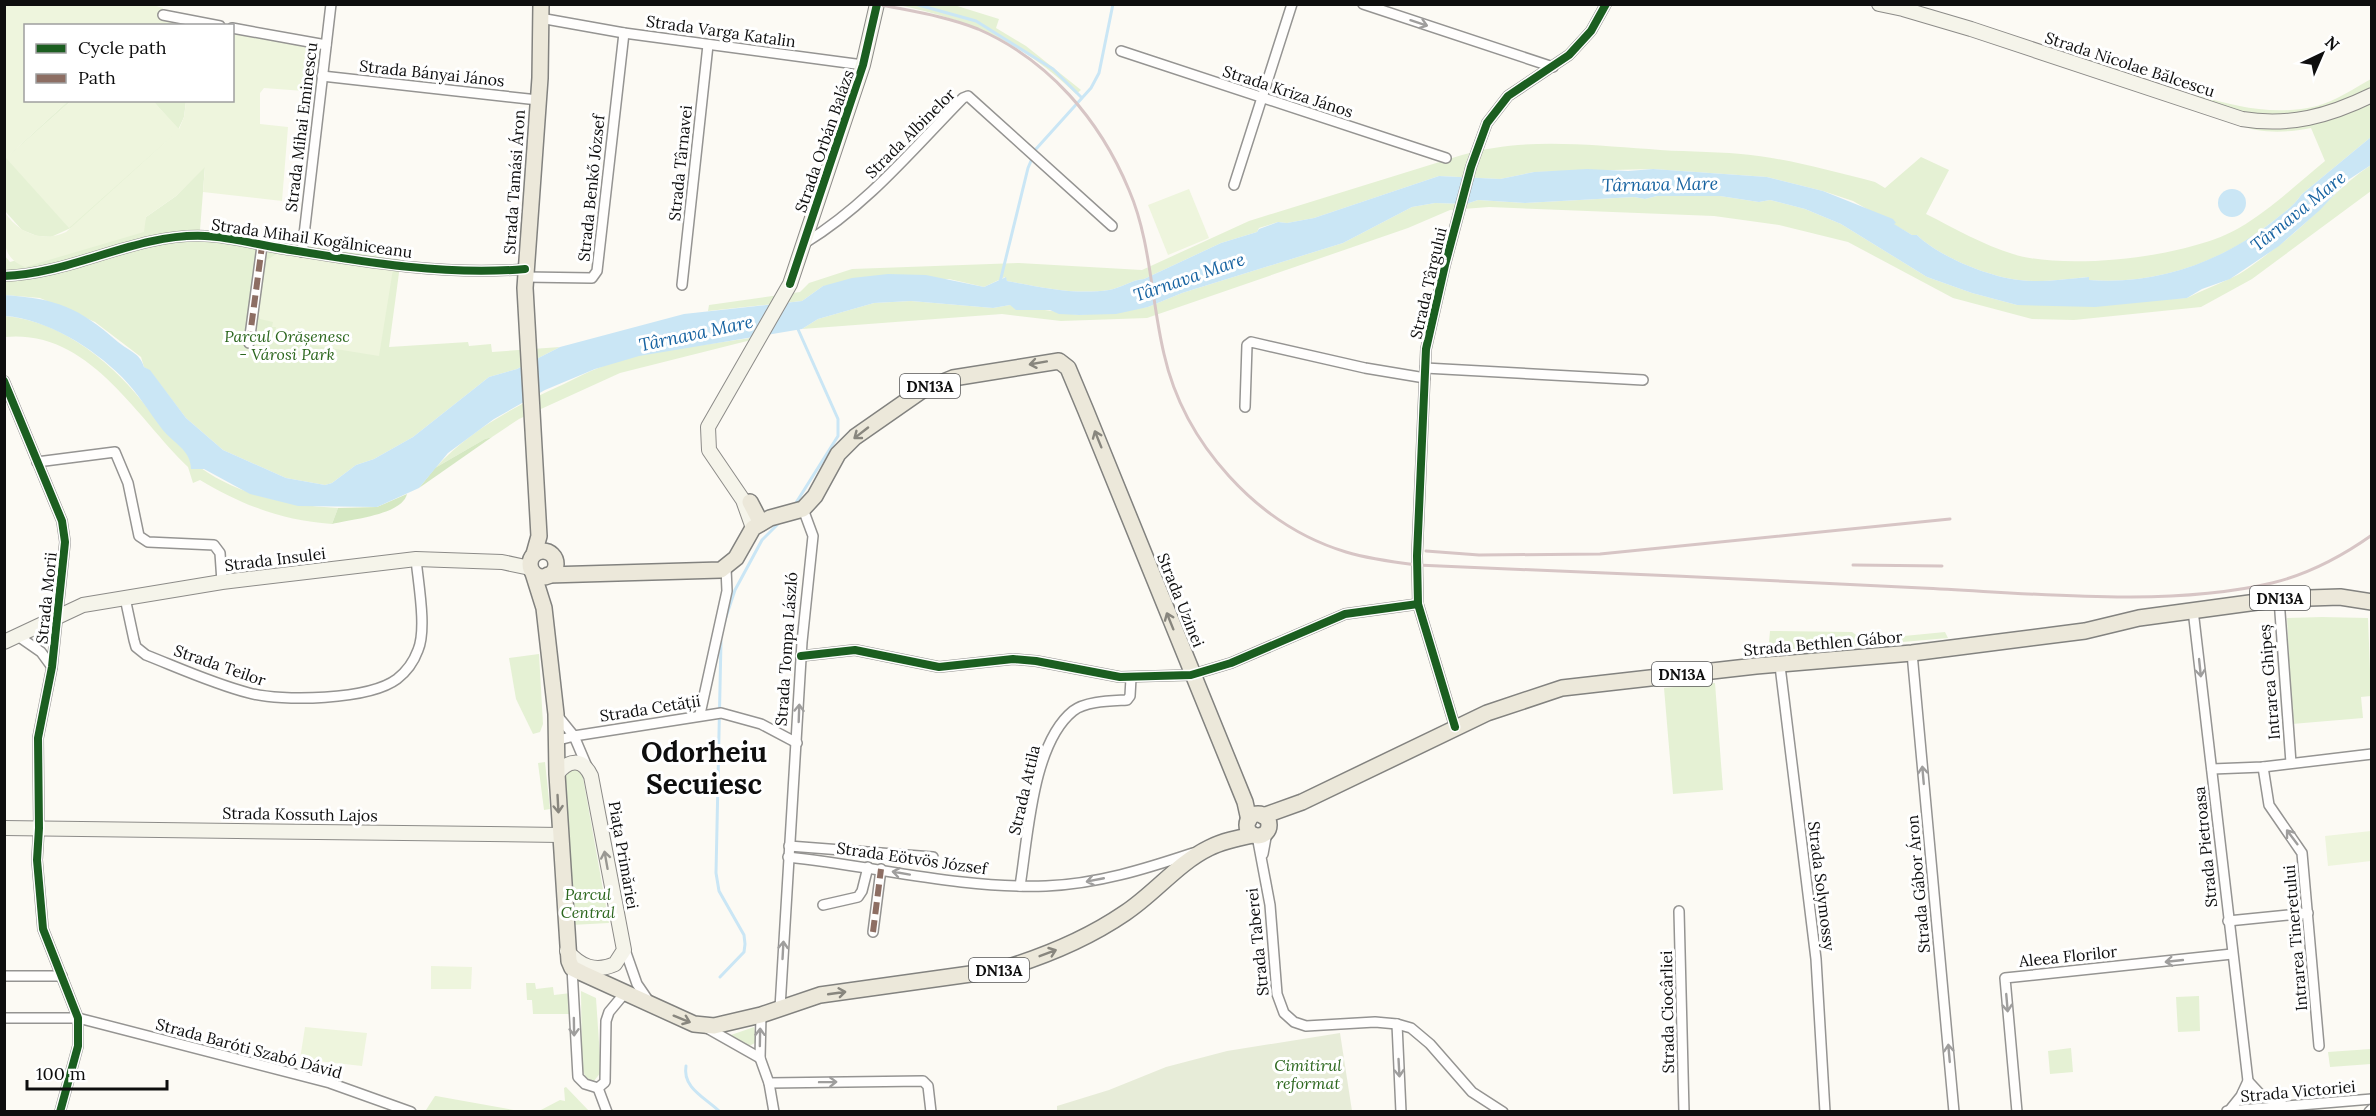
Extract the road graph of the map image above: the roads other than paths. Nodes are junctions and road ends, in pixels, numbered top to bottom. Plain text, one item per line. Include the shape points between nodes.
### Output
1 (331, 4) edge
2 (877, 4) edge
3 (1292, 4) edge
4 (1363, 4) edge
5 (1606, 4) edge
6 (1879, 4) edge
7 (540, 11) edge
8 (163, 15) dead end
9 (210, 24) edge
10 (234, 28) edge
11 (624, 33) junction
12 (326, 45) junction
13 (708, 45) junction
14 (1120, 51) dead end
15 (863, 65) junction
16 (1553, 67) junction
17 (322, 76) junction
18 (2372, 95) edge
19 (1262, 99) junction
20 (538, 100) junction
21 (1446, 158) dead end
22 (1234, 185) dead end
23 (1112, 226) dead end
24 (804, 243) junction
25 (262, 246) junction
26 (302, 252) junction
27 (525, 273) junction
28 (4, 276) edge
29 (681, 285) dead end
30 (249, 343) dead end
31 (1425, 368) junction
32 (1425, 378) junction
33 (1643, 380) dead end
34 (4, 381) edge
35 (1245, 407) dead end
36 (38, 462) junction
37 (736, 490) junction
38 (750, 502) junction
39 (537, 506) junction
40 (790, 513) junction
41 (757, 525) junction
42 (553, 557) junction
43 (416, 559) junction
44 (731, 563) junction
45 (537, 567) junction
46 (603, 574) junction
47 (222, 582) junction
48 (125, 598) junction
49 (2279, 598) junction
50 (2370, 601) edge
51 (1418, 604) junction
52 (2193, 610) junction
53 (57, 616) junction
54 (18, 636) junction
55 (4, 642) edge
56 (1912, 653) junction
57 (801, 656) junction
58 (1780, 666) junction
59 (52, 667) junction
60 (1191, 675) junction
61 (1131, 678) junction
62 (556, 714) junction
63 (700, 714) junction
64 (1455, 727) junction
65 (574, 736) junction
66 (555, 741) junction
67 (797, 743) junction
68 (2372, 754) edge
69 (2291, 764) junction
70 (2263, 767) junction
71 (2212, 769) junction
72 (588, 771) junction
73 (557, 774) junction
74 (1258, 826) junction
75 (4, 828) edge
76 (39, 828) junction
77 (560, 835) junction
78 (789, 846) junction
79 (1206, 849) junction
80 (788, 857) junction
81 (933, 857) dead end
82 (1152, 866) junction
83 (868, 867) junction
84 (881, 869) junction
85 (1020, 886) junction
86 (1159, 886) junction
87 (823, 905) dead end
88 (1679, 911) dead end
89 (2308, 913) junction
90 (2228, 921) junction
91 (873, 932) dead end
92 (624, 945) junction
93 (567, 951) junction
94 (2232, 954) junction
95 (572, 968) junction
96 (4, 976) edge
97 (62, 976) junction
98 (624, 994) junction
99 (780, 1008) junction
100 (659, 1009) junction
101 (761, 1015) junction
102 (4, 1018) edge
103 (78, 1018) junction
104 (1397, 1024) junction
105 (705, 1026) junction
106 (2319, 1046) dead end
107 (760, 1058) junction
108 (2248, 1081) junction
109 (769, 1083) junction
110 (598, 1088) junction
111 (2372, 1099) edge
112 (2322, 1105) junction
113 (2289, 1107) junction
114 (2227, 1111) edge
115 (60, 1112) edge
116 (411, 1112) edge
117 (607, 1112) edge
118 (774, 1112) edge
119 (930, 1112) edge
120 (1401, 1112) edge
121 (1503, 1112) edge
122 (1683, 1112) edge
123 (1824, 1112) edge
124 (1954, 1112) edge
125 (2018, 1112) edge
126 (2331, 1112) edge

1 - 12 street, Strada Mihai Eminescu
2 - 15 main road, Strada Orbán Balázs
3 - 19 street
4 -> 16 street
5 - 16 street, Strada Târgului via 1582,41
6 - 18 main road, Strada Nicolae Bălcescu via 1971,29 2242,119 2298,121
7 - 11 street, Strada Varga Katalin
7 - 20 main road, Strada Tamási Áron
8 - 9 street
10 - 12 street
11 - 13 street, Strada Varga Katalin
11 - 27 street, Strada Benkő József via 597,271 592,278
12 - 17 street, Strada Mihai Eminescu
13 - 15 street, Strada Varga Katalin
13 - 29 street, Strada Târnavei
14 - 19 street, Strada Kriza János
15 - 24 main road, Strada Orbán Balázs
16 - 31 street, Strada Târgului via 1515,90 1498,106 1481,135 1435,307
17 - 20 street, Strada Bányai János
17 - 26 street, Strada Mihai Eminescu
19 - 21 street, Strada Kriza János
19 - 22 street
20 - 27 main road, Strada Tamási Áron
23 - 24 street, Strada Albinelor via 966,96 874,192
24 - 37 main road, Strada Orbán Balázs via 790,284 715,414 706,438 709,450
25 - 26 street, Strada Mihail Kogălniceanu
25 - 28 street, Strada Mihail Kogălniceanu via 205,236 155,240 28,275
25 - 30 street
26 - 27 street, Strada Mihail Kogălniceanu via 465,272
27 - 39 main road, Strada Tamási Áron
31 - 32 street, Strada Târgului
31 - 33 street
32 - 35 street via 1251,342 1247,345
32 - 51 street, Strada Târgului
34 - 36 street, Strada Morii
36 - 47 street via 115,452 128,483 139,536 148,542 214,545 220,553
36 - 53 street, Strada Morii via 64,531
37 - 38 main road
37 - 41 main road
38 - 40 main road
38 - 41 main road
39 - 42 main road, Strada Tamási Áron
39 - 45 main road, Strada Tamási Áron
40 - 41 main road
40 - 57 street, Strada Tompa László via 813,536
60 -> 40 main road, Strada Uzinei / DN13A via 1068,368 1059,361 935,383 855,437 838,454 815,496
41 - 44 main road
42 - 45 main road via 555,568
42 - 45 main road via 543,550
42 - 46 main road
43 - 45 main road, Strada Insulei
43 - 47 main road, Strada Insulei
43 - 48 street, Strada Teilor via 421,637 414,660 394,681 342,695 259,696 146,655 136,647
44 - 46 main road via 716,572
44 - 63 street
45 - 46 main road
45 - 62 main road, Strada Tamási Áron
47 - 48 main road, Strada Insulei
48 - 53 main road, Strada Insulei via 83,605
49 - 50 main road, Strada Bethlen Gábor / DN13A via 2310,596
49 - 52 main road, Strada Bethlen Gábor / DN13A
49 - 69 street, Intrarea Ghipeș
51 - 60 street via 1345,614 1231,663
51 - 64 street, Strada Târgului
52 - 56 main road, Strada Bethlen Gábor / DN13A via 2085,631
52 -> 71 street, Strada Pietroasa
53 - 54 main road, Strada Insulei
53 - 59 street, Strada Morii
54 - 55 main road, Strada Insulei
54 - 59 street via 41,652
56 - 58 main road, Strada Bethlen Gábor / DN13A
124 -> 56 street, Strada Gábor Áron
57 - 61 street via 855,650 948,668 1036,661
67 -> 57 street, Strada Tompa László
58 - 64 main road, Strada Bethlen Gábor / DN13A via 1582,684 1521,699
58 - 123 street, Strada Solymossy via 1816,958
59 - 76 street, Strada Morii via 38,738
60 - 61 street
60 - 74 main road, Strada Uzinei / DN13A
61 - 85 street, Strada Attila via 1127,700 1074,710 1052,738 1034,796
62 - 65 street
62 - 66 main road
63 - 65 street, Strada Cetății
63 - 67 street, Strada Cetății via 717,713 761,724
64 - 74 main road, Strada Bethlen Gábor / DN13A
65 - 66 street, Strada Cetății
65 - 72 street, Piața Primăriei
66 - 73 main road
67 - 78 street, Strada Tompa László
68 - 69 street
69 - 70 street
70 - 71 street
89 -> 70 street, Intrarea Tineretului via 2302,853 2269,806
71 - 90 street, Strada Pietroasa
72 - 73 main road via 573,761
92 -> 72 main road, Piața Primăriei
73 -> 77 main road
74 - 79 main road, DN13A
74 - 104 street, Strada Taberei via 1270,905 1277,994 1284,1013 1306,1026
75 - 76 main road, Strada Kossuth Lajos
76 - 77 main road, Strada Kossuth Lajos
76 - 97 street, Strada Morii via 41,918
77 - 93 main road
78 - 80 street, Strada Tompa László
78 - 81 street
79 - 82 street, Strada Eötvös József
79 - 86 main road, DN13A
80 - 83 street, Strada Eötvös József
99 -> 80 street, Strada Tompa László
82 -> 85 street, Strada Eötvös József via 1078,883
82 - 86 street
83 - 84 street, Strada Eötvös József
83 - 87 street via 858,897
85 -> 84 street, Strada Eötvös József via 947,881
84 - 91 street
99 -> 86 main road, DN13A via 812,996 999,970 1018,964 1104,927
88 - 122 street, Strada Ciocârliei
89 - 90 street
89 - 106 street, Intrarea Tineretului
90 - 94 street, Strada Pietroasa
92 - 93 main road via 618,961 604,968 584,965
92 - 100 street, Piața Primăriei via 640,991
93 - 95 main road
94 - 108 street, Strada Pietroasa
94 -> 125 street, Aleea Florilor via 2005,978
95 - 98 main road, Piața Primăriei
95 -> 110 street via 578,1077
96 - 97 street
97 - 103 street, Strada Morii
98 - 100 main road, Piața Primăriei
98 - 110 street via 606,1021 606,1078
99 - 101 main road, DN13A
100 -> 105 main road, Piața Primăriei
101 - 105 main road, DN13A
107 -> 101 street
102 - 103 street, Strada Baróti Szabó Dávid
103 - 115 street via 78,1046
103 - 116 street, Strada Baróti Szabó Dávid via 330,1083
104 -> 120 street
104 - 121 street, Strada Taberei via 1424,1037 1472,1092
105 - 107 street
107 - 109 street
108 - 113 street via 2262,1095
108 - 114 street
109 - 118 street
109 -> 119 street via 923,1081 928,1086
110 - 117 street
111 - 112 street, Strada Victoriei
112 - 113 street, Strada Victoriei
112 - 126 street
113 - 114 street, Strada Victoriei

